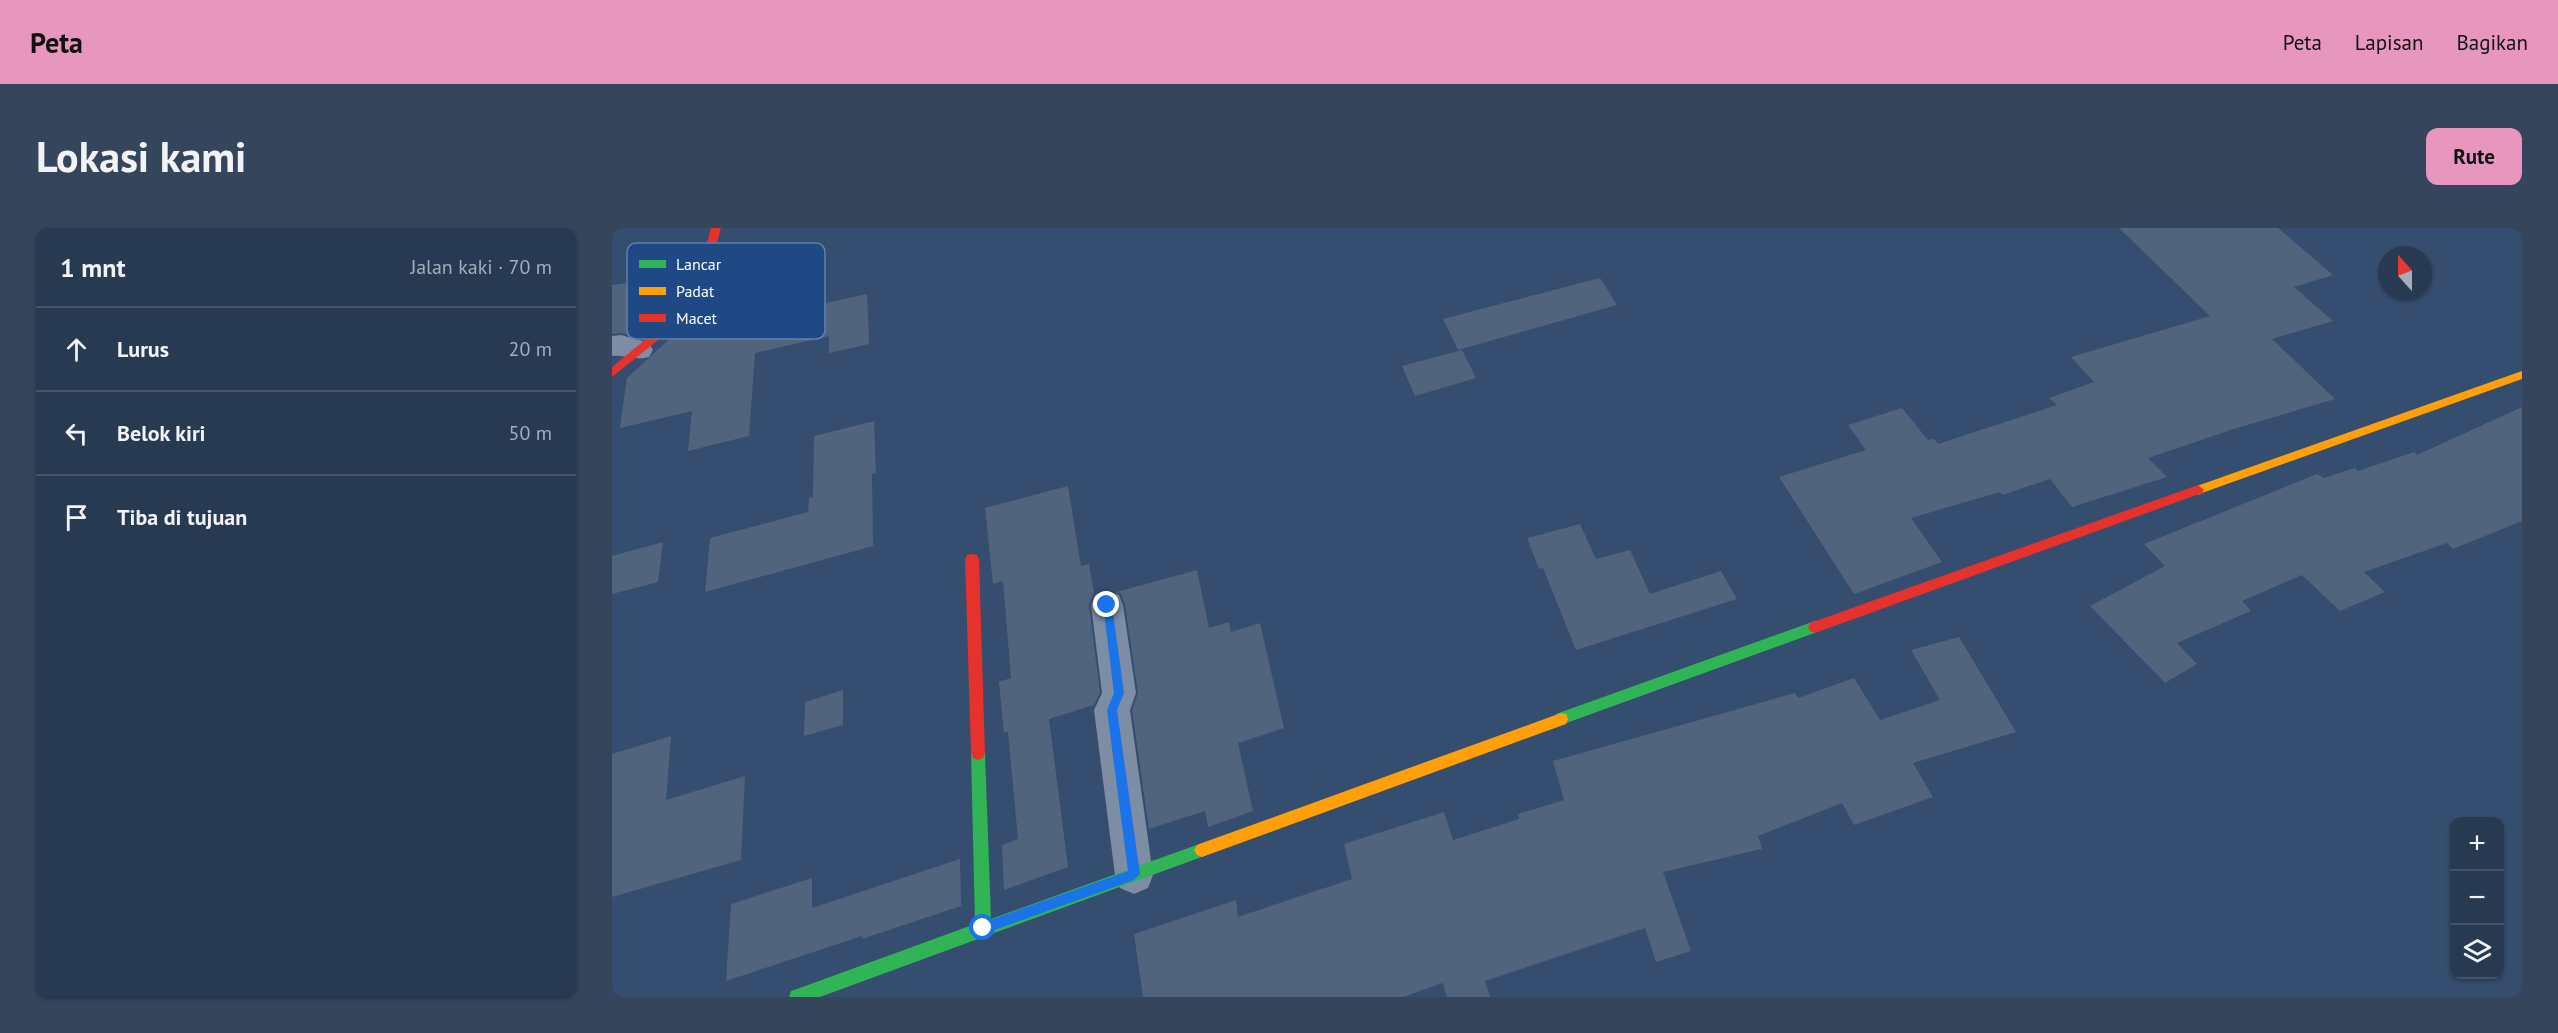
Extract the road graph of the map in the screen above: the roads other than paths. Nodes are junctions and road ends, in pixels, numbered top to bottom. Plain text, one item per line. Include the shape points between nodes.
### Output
1 (716, 228) edge
2 (712, 243) edge
3 (650, 339) edge
4 (612, 346) edge
5 (639, 350) junction
6 (612, 374) edge
7 (2522, 375) edge
8 (972, 559) dead end
9 (1107, 605) dead end
10 (1134, 874) junction
11 (983, 928) junction
12 (797, 997) edge

1 - 2 main road
3 - 5 main road
4 - 5 street
5 - 6 main road
7 - 10 main road
8 - 11 main road
9 - 10 street via 1119,693 1112,710
10 - 11 main road
11 - 12 main road

